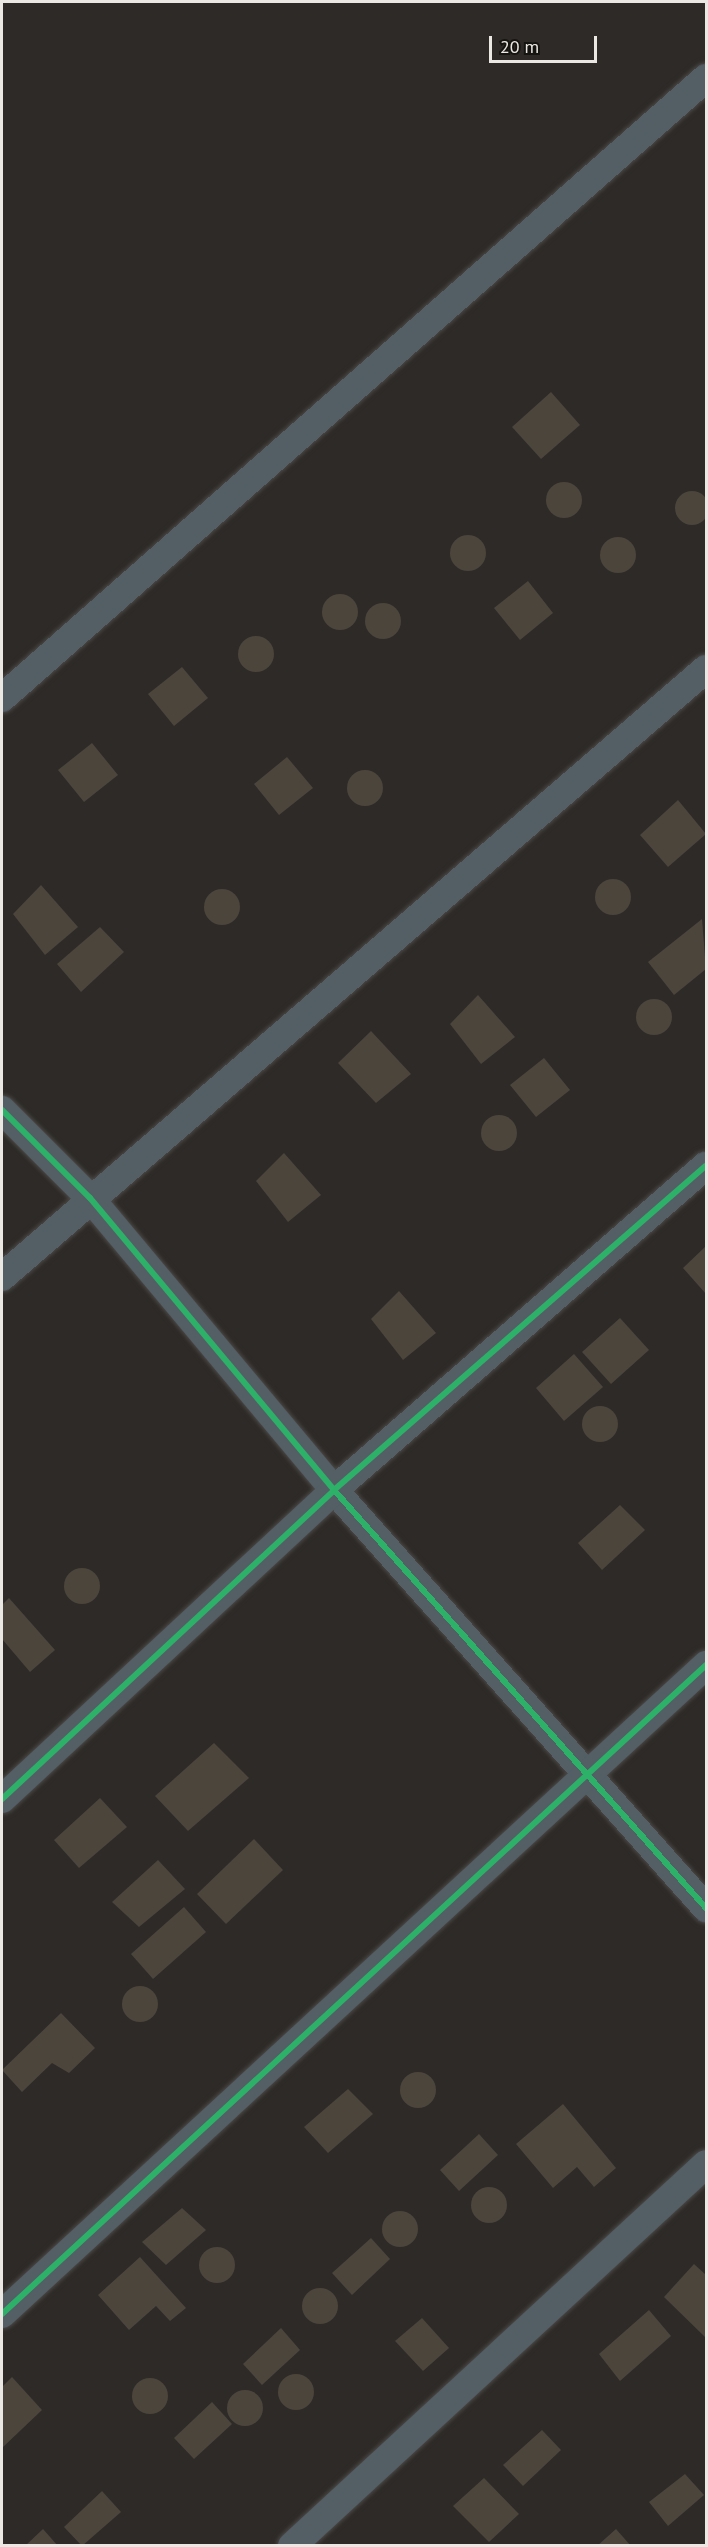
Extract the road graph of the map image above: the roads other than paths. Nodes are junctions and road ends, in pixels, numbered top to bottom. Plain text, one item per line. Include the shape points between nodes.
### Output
1 (706, 78) edge
2 (706, 669) edge
3 (2, 698) edge
4 (2, 1110) edge
5 (706, 1166) edge
6 (90, 1198) junction
7 (2, 1277) edge
8 (334, 1490) junction
9 (706, 1665) edge
10 (585, 1772) junction
11 (2, 1799) edge
12 (706, 1908) edge
13 (706, 2164) edge
14 (2, 2314) edge
15 (292, 2546) edge

1 - 3 street
2 - 6 street
4 - 6 street
5 - 8 street
6 - 7 street
6 - 8 street
8 - 10 street
8 - 11 street
9 - 10 street
10 - 12 street
10 - 14 street
13 - 15 street

